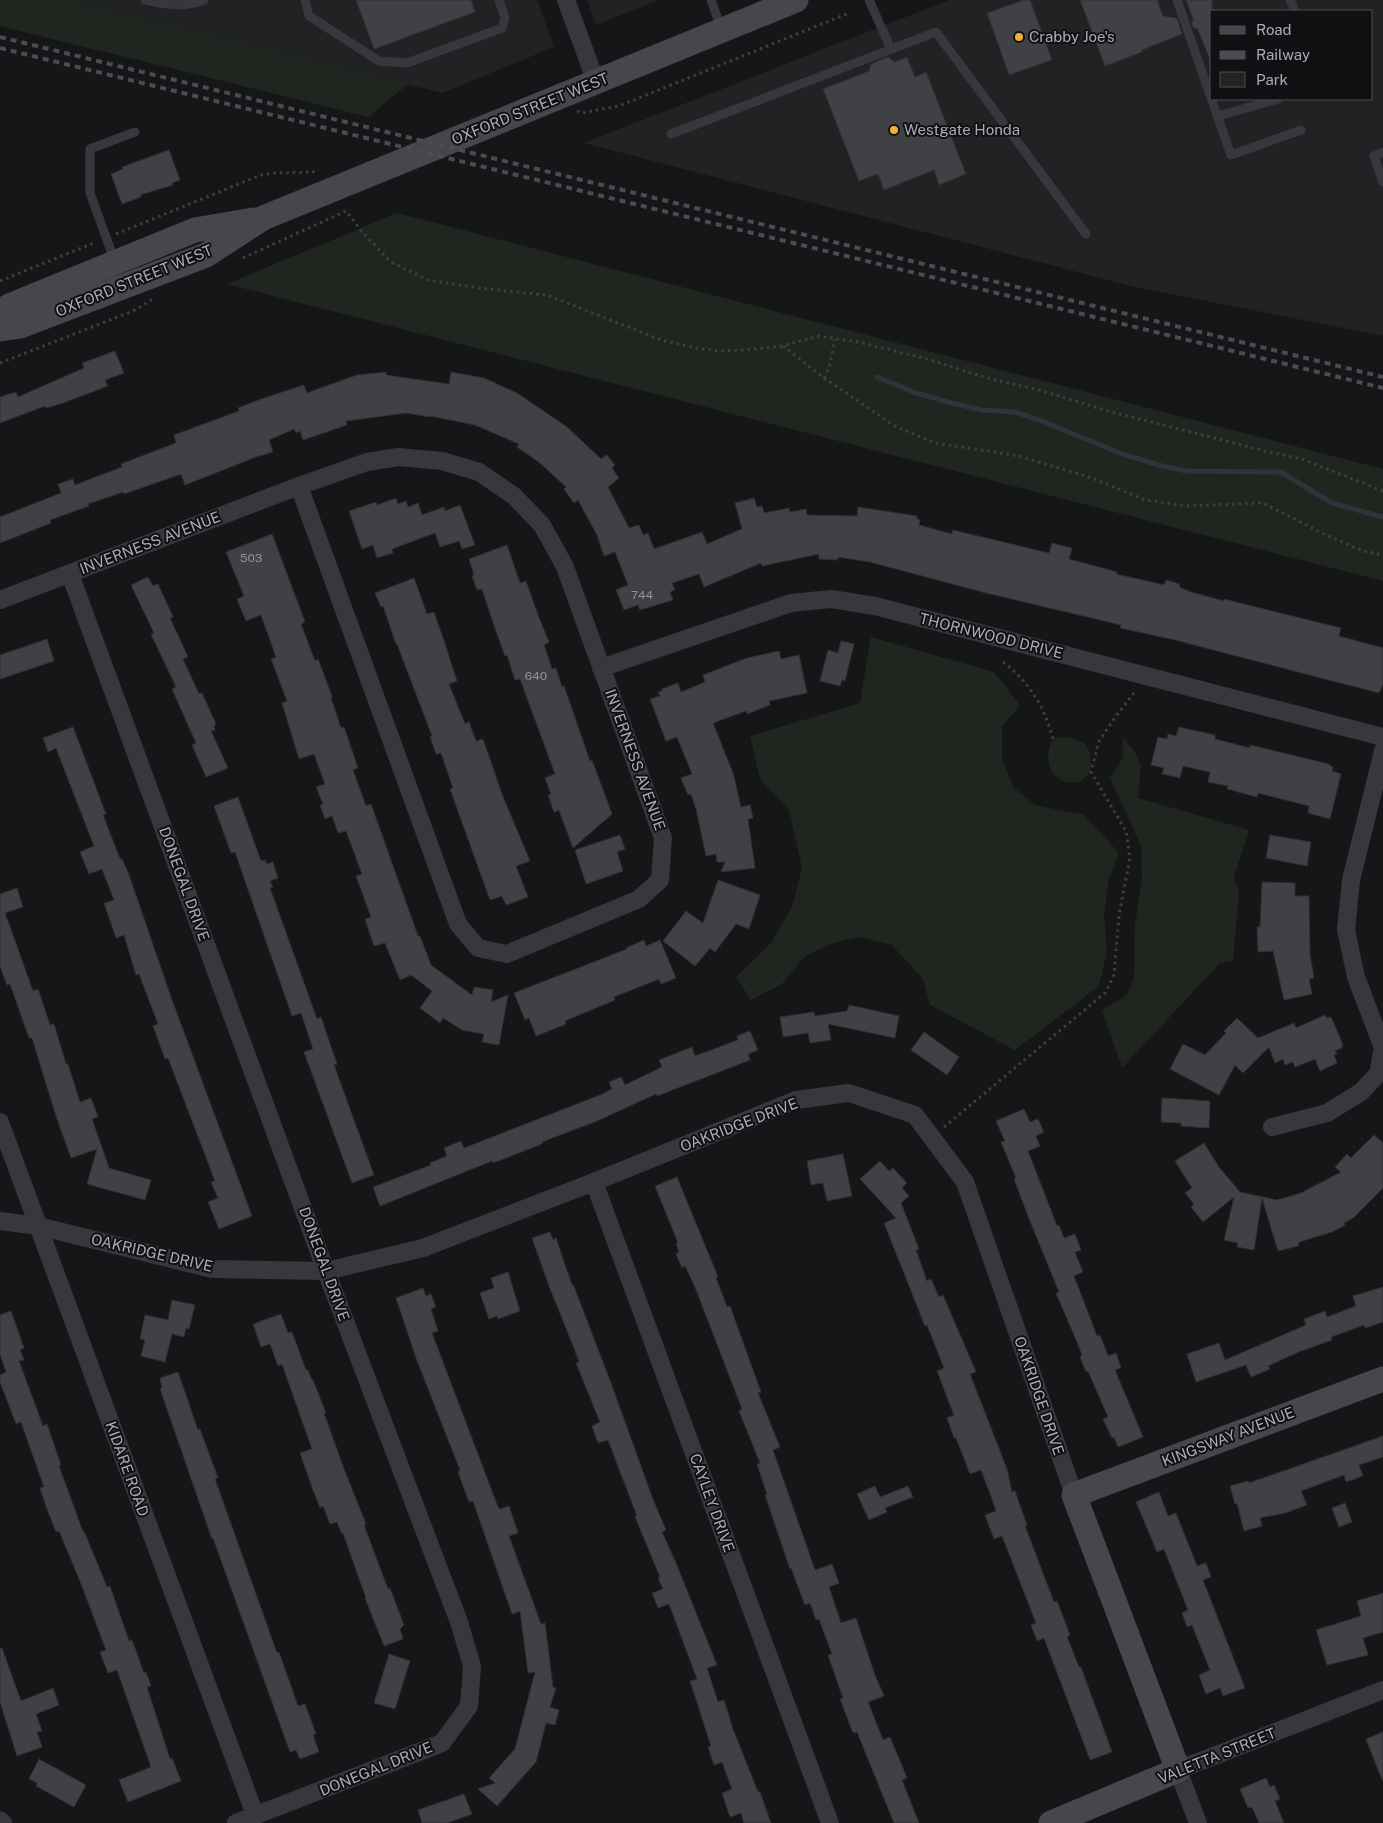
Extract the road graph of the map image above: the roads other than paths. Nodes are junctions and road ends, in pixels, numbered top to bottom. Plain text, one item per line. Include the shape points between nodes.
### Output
1 (146, 0) edge
2 (204, 0) edge
3 (305, 0) edge
4 (498, 0) edge
5 (566, 0) edge
6 (711, 0) edge
7 (796, 0) edge
8 (869, 0) edge
9 (1177, 0) edge
10 (722, 30) junction
11 (891, 49) junction
12 (596, 82) junction
13 (1210, 93) edge
14 (1212, 100) edge
15 (1274, 100) edge
16 (1218, 116) junction
17 (1301, 130) dead end
18 (135, 132) dead end
19 (671, 134) dead end
20 (1383, 152) edge
21 (1383, 182) edge
22 (263, 218) junction
23 (1086, 234) dead end
24 (115, 262) junction
25 (0, 313) edge
26 (0, 329) edge
27 (299, 486) junction
28 (70, 574) junction
29 (0, 600) edge
30 (602, 668) junction
31 (1383, 737) edge
32 (1383, 751) edge
33 (0, 1122) edge
34 (1272, 1127) dead end
35 (594, 1182) junction
36 (0, 1221) edge
37 (38, 1226) junction
38 (326, 1271) junction
39 (1383, 1378) edge
40 (1074, 1495) junction
41 (1383, 1690) edge
42 (1178, 1770) junction
43 (255, 1815) junction
44 (0, 1820) edge
45 (4, 1823) edge
46 (236, 1823) edge
47 (830, 1823) edge
48 (1051, 1823) edge
49 (1198, 1823) edge

1 - 2 lane via 194,4
3 - 4 lane via 309,16 379,61 407,63 502,28 505,18
5 - 12 street
6 - 10 lane
7 - 10 main road, OXFORD STREET WEST
8 - 11 lane
9 - 13 lane
10 - 12 main road, OXFORD STREET WEST
11 - 19 lane
11 - 23 lane via 936,32
12 - 22 main road, OXFORD STREET WEST
14 - 16 lane
15 - 16 lane
16 - 17 lane via 1231,155
18 - 24 lane via 90,149 90,193
20 - 21 lane via 1374,156
22 - 24 main road, OXFORD STREET WEST via 194,230
22 - 26 main road, OXFORD STREET WEST via 206,255 20,326
24 - 25 main road, OXFORD STREET WEST via 9,306
27 - 28 street, INVERNESS AVENUE
27 - 30 street, INVERNESS AVENUE via 367,462 398,457 442,461 479,472 514,496 542,525 565,567
27 - 30 street, INVERNESS AVENUE via 458,924 478,948 507,954 640,899 660,880 663,838
28 - 29 street, INVERNESS AVENUE
28 - 38 street, DONEGAL DRIVE
30 - 31 street, THORNWOOD DRIVE via 791,602 832,599 875,606
32 - 34 street via 1351,880 1346,930 1356,977 1383,1048 1378,1074 1361,1092 1327,1113
33 - 37 street, KIDARE ROAD
35 - 38 street, OAKRIDGE DRIVE via 423,1248
35 - 40 street, OAKRIDGE DRIVE via 796,1100 848,1093 915,1115 965,1182
35 - 47 street, CAYLEY DRIVE
36 - 37 street, OAKRIDGE DRIVE
37 - 38 street, OAKRIDGE DRIVE via 212,1269
37 - 43 street, KIDARE ROAD
38 - 43 street, DONEGAL DRIVE via 459,1622 472,1666 469,1706 442,1743
39 - 40 main road, KINGSWAY AVENUE
40 - 42 main road, OAKRIDGE DRIVE
41 - 42 street, VALETTA STREET
42 - 48 main road, VALETTA STREET
42 - 49 street, OAKRIDGE DRIVE
43 - 46 street, DONEGAL DRIVE
44 - 45 street

